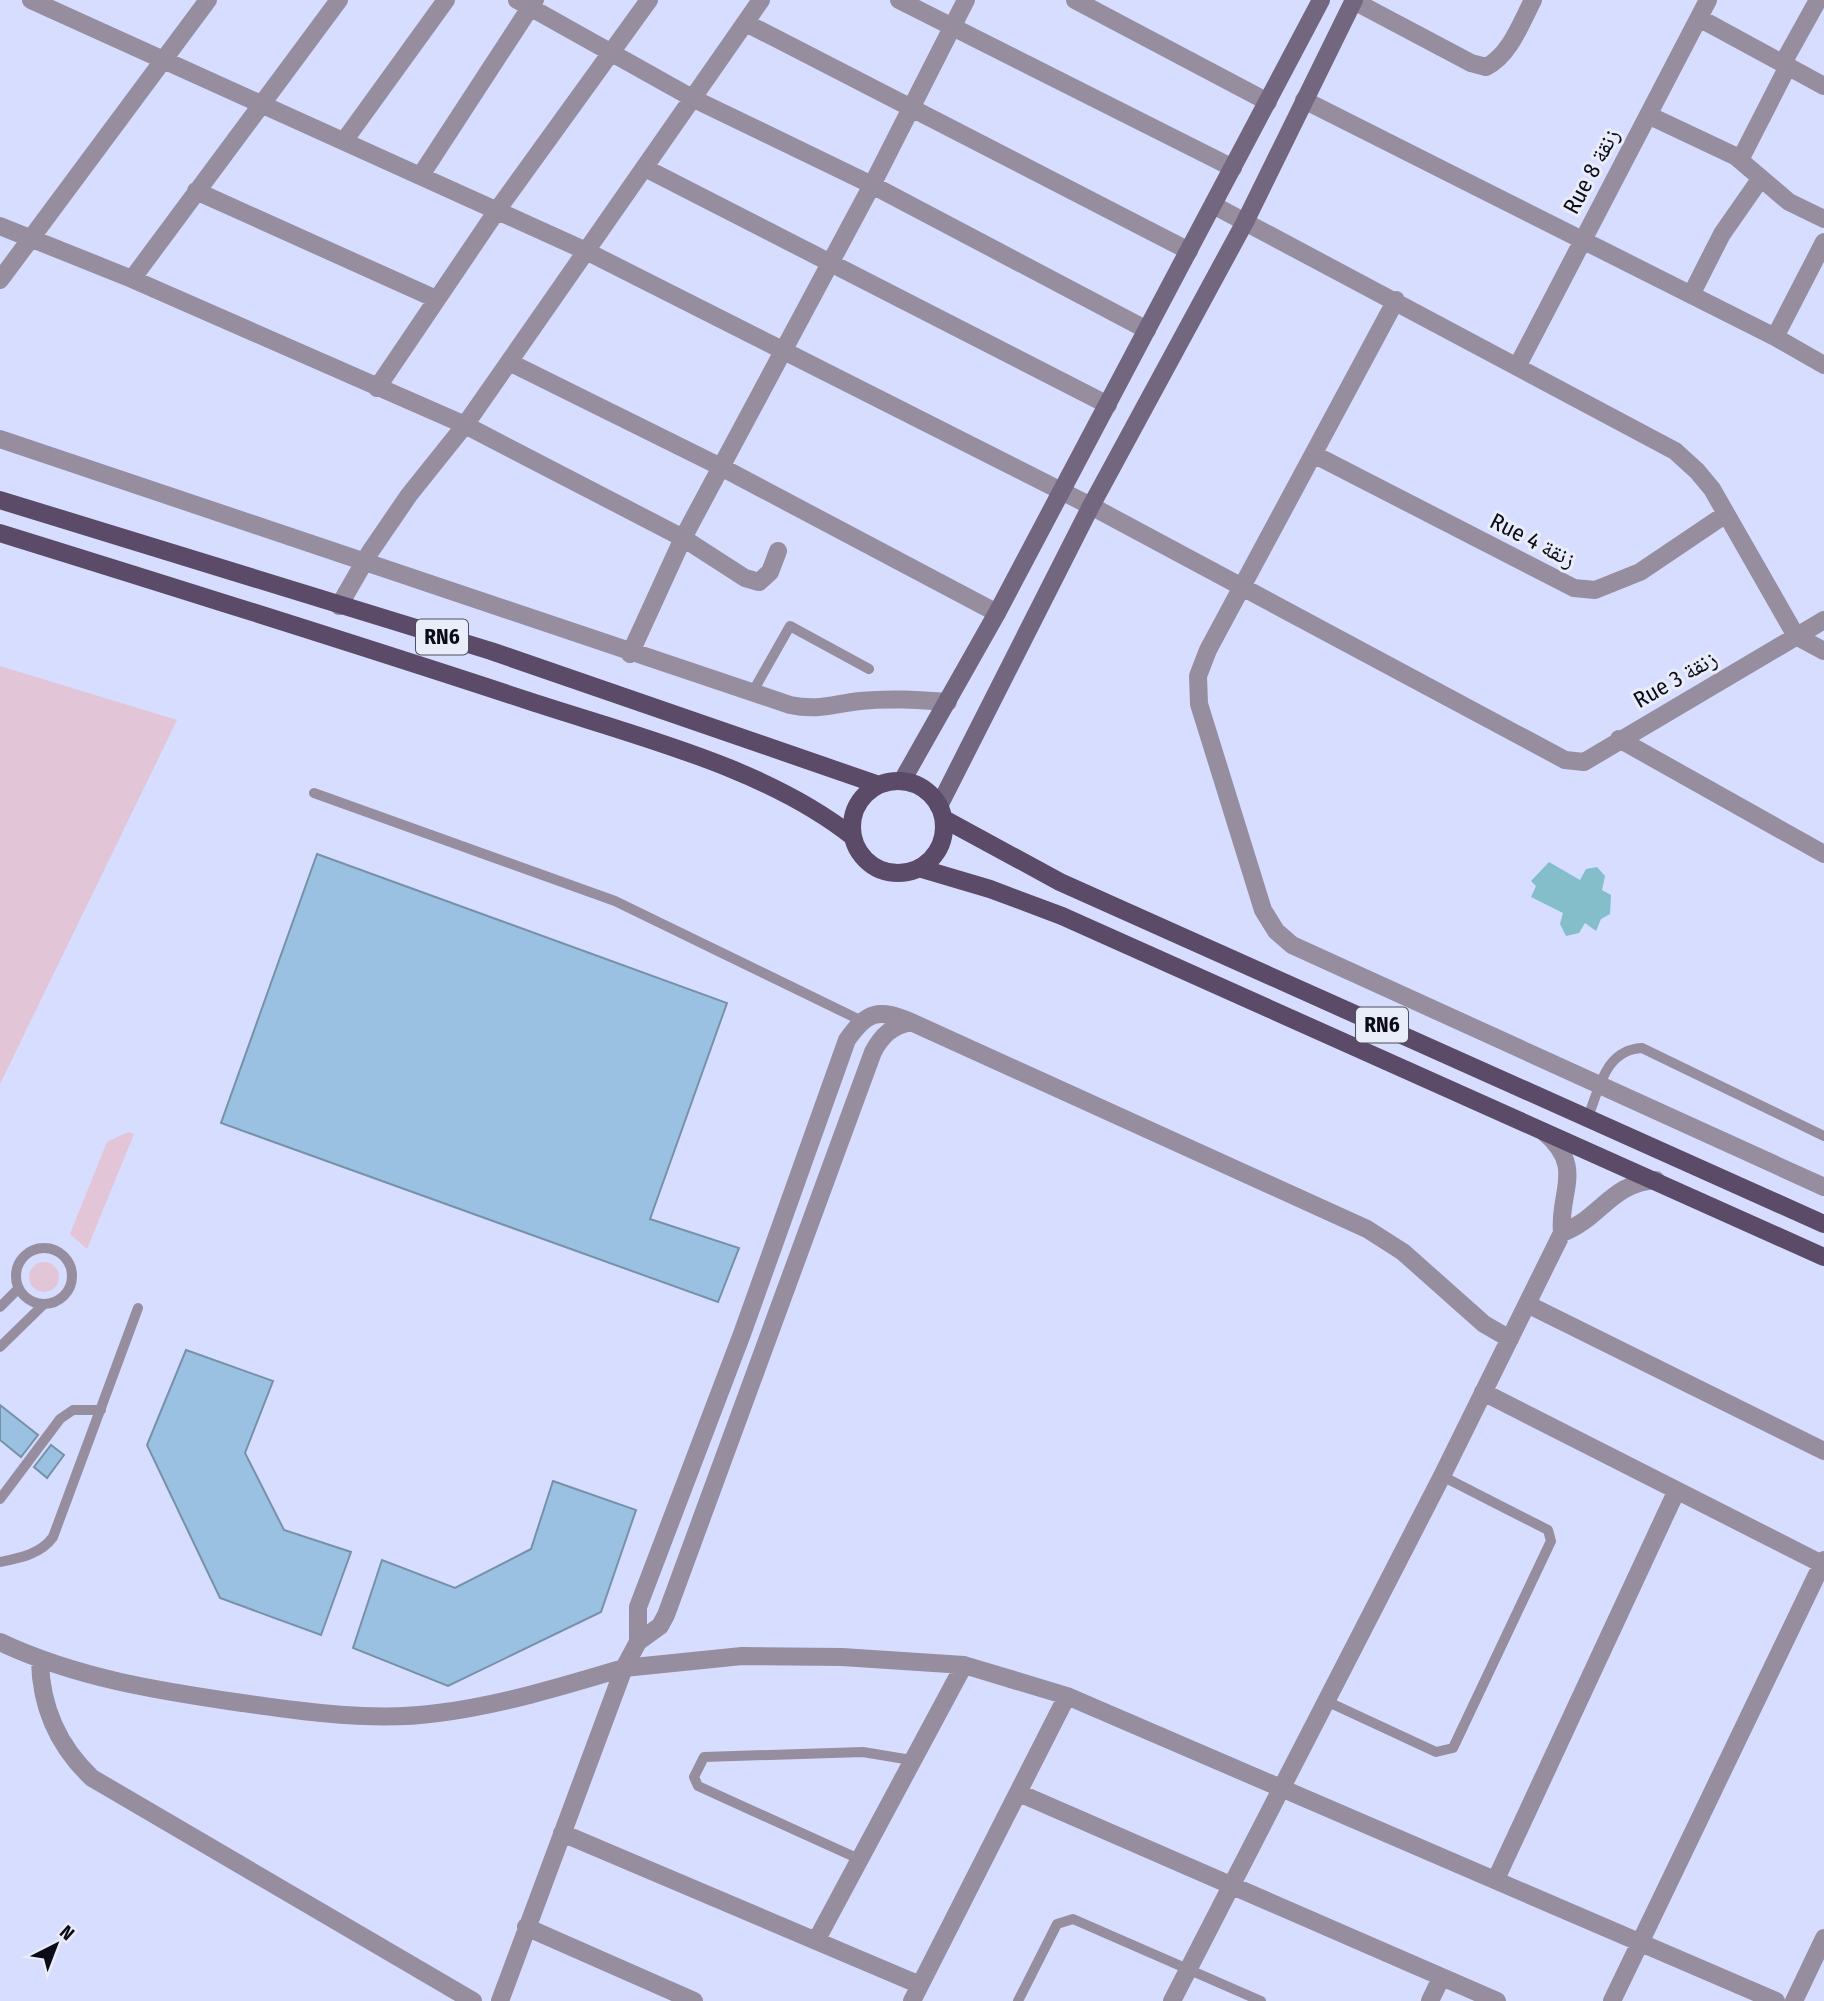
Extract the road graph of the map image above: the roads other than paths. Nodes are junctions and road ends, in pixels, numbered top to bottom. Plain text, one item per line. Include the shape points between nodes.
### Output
1 (31, 0) edge
2 (208, 0) edge
3 (339, 0) edge
4 (446, 0) edge
5 (649, 0) edge
6 (761, 0) edge
7 (899, 0) edge
8 (966, 0) edge
9 (1075, 0) edge
10 (1321, 0) edge
11 (1354, 0) edge
12 (1533, 0) edge
13 (1708, 0) edge
14 (1818, 0) edge
15 (528, 2) edge
16 (1699, 18) junction
17 (746, 23) junction
18 (953, 26) junction
19 (612, 52) junction
20 (167, 59) junction
21 (1785, 65) junction
22 (1824, 86) edge
23 (1277, 87) junction
24 (694, 99) junction
25 (1304, 100) junction
26 (1268, 102) junction
27 (260, 103) junction
28 (912, 106) junction
29 (1648, 115) junction
30 (344, 141) junction
31 (1740, 160) junction
32 (645, 168) junction
33 (1233, 168) junction
34 (421, 175) junction
35 (1761, 178) junction
36 (872, 185) junction
37 (196, 191) junction
38 (1214, 205) junction
39 (498, 209) junction
40 (1824, 219) edge
41 (1245, 222) junction
42 (0, 226) edge
43 (31, 239) junction
44 (1582, 240) junction
45 (1824, 242) edge
46 (586, 251) junction
47 (1189, 251) junction
48 (830, 263) junction
49 (132, 279) junction
50 (0, 280) edge
51 (1691, 295) junction
52 (436, 299) junction
53 (1396, 300) junction
54 (1147, 330) junction
55 (1775, 337) junction
56 (783, 351) junction
57 (509, 362) junction
58 (1518, 365) junction
59 (1824, 365) edge
60 (377, 388) junction
61 (1108, 405) junction
62 (465, 425) junction
63 (0, 439) edge
64 (1315, 455) junction
65 (721, 467) junction
66 (1062, 492) junction
67 (0, 500) edge
68 (1091, 506) junction
69 (1726, 514) junction
70 (0, 533) edge
71 (683, 538) junction
72 (778, 551) dead end
73 (365, 562) junction
74 (1242, 586) junction
75 (340, 606) junction
76 (998, 612) junction
77 (1824, 620) edge
78 (1796, 636) junction
79 (1824, 651) edge
80 (631, 654) junction
81 (869, 669) dead end
82 (752, 693) junction
83 (948, 702) junction
84 (1619, 739) junction
85 (902, 781) junction
86 (879, 785) junction
87 (314, 793) dead end
88 (942, 813) junction
89 (853, 837) junction
90 (1824, 854) edge
91 (919, 868) junction
92 (862, 1021) junction
93 (911, 1022) junction
94 (1600, 1086) junction
95 (1588, 1117) junction
96 (1532, 1125) junction
97 (1824, 1136) edge
98 (1656, 1180) junction
99 (1824, 1186) edge
100 (1824, 1224) edge
101 (1562, 1233) junction
102 (1824, 1257) edge
103 (19, 1289) junction
104 (1527, 1304) junction
105 (43, 1305) junction
106 (0, 1307) edge
107 (138, 1308) dead end
108 (1510, 1339) junction
109 (0, 1347) edge
110 (1483, 1392) junction
111 (101, 1410) junction
112 (1824, 1451) edge
113 (1442, 1476) junction
114 (1676, 1492) junction
115 (0, 1499) edge
116 (0, 1562) edge
117 (1823, 1563) edge
118 (0, 1642) edge
119 (638, 1642) junction
120 (40, 1661) junction
121 (964, 1665) junction
122 (624, 1668) junction
123 (1068, 1696) junction
124 (1324, 1700) junction
125 (911, 1760) junction
126 (1280, 1786) junction
127 (1019, 1793) junction
128 (562, 1833) junction
129 (859, 1859) junction
130 (1496, 1880) junction
131 (1231, 1885) junction
132 (526, 1927) junction
133 (1824, 1938) edge
134 (817, 1939) junction
135 (1641, 1941) junction
136 (1189, 1970) junction
137 (1441, 1978) junction
138 (916, 1993) edge
139 (472, 2001) edge
140 (500, 2001) edge
141 (694, 2001) edge
142 (1018, 2001) edge
143 (1172, 2001) edge
144 (1261, 2001) edge
145 (1430, 2001) edge
146 (1497, 2001) edge
147 (1612, 2001) edge
148 (1776, 2001) edge
149 (1794, 2001) edge

1 - 20 street, Rue 3 زنقة
2 - 20 street
3 - 27 street
4 - 30 street
5 - 19 street
6 - 17 street
7 - 18 street
8 - 18 street
9 - 26 street
10 - 23 street
11 - 12 street via 1486,67 1508,46
11 - 25 street
13 - 16 street, Rue 8 زنقة
14 - 21 street
15 - 19 street
15 - 34 street
16 - 21 street
16 - 29 street, Rue 8 زنقة
17 - 24 street
17 - 28 street
18 - 28 street
18 - 33 street
19 - 24 street
19 - 39 street
20 - 27 street, Rue 3 زنقة
20 - 43 street
21 - 22 street
21 - 31 street
23 - 25 street
23 - 26 street
24 - 32 street
24 - 36 street
25 - 41 street
25 - 44 street
26 - 33 street
27 - 30 street, Rue 3 زنقة
27 - 37 street
28 - 36 street
28 - 47 street
29 - 31 street
29 - 44 street, Rue 8 زنقة
30 - 34 street, Rue 3 زنقة
31 - 35 street
32 - 46 street
32 - 48 street
33 - 38 street
34 - 39 street, Rue 3 زنقة
35 - 40 street via 1789,202
35 - 51 street via 1727,226
36 - 48 street
36 - 54 street
37 - 49 street
37 - 52 street
38 - 41 street
38 - 47 street
39 - 46 street, Rue 3 زنقة
39 - 52 street
41 - 53 street
41 - 68 street
42 - 43 street
43 - 49 street
43 - 50 street
44 - 51 street
44 - 58 street, Rue 8 زنقة
45 - 55 street
46 - 56 street, Rue 3 زنقة
46 - 57 street
47 - 54 street
48 - 56 street
48 - 61 street
49 - 60 street
51 - 55 street
52 - 60 street
53 - 58 street
53 - 64 street
54 - 61 street
55 - 59 street
56 - 65 street
56 - 66 street, Rue 3 زنقة
57 - 62 street
57 - 65 street
58 - 69 street via 1675,451 1697,471
60 - 62 street
61 - 66 street
62 - 71 street
62 - 73 street via 409,495
63 - 73 street
64 - 69 street, Rue 4 زنقة via 1574,589 1595,590 1640,572
64 - 74 street
65 - 71 street
65 - 76 street
66 - 68 street, Rue 3 زنقة
66 - 76 street
67 - 75 main road, RN6
68 - 74 street, Rue 3 زنقة
68 - 88 street
69 - 78 street
70 - 89 main road, RN6 via 708,761 786,795
71 - 72 street via 745,578 759,582 770,572
71 - 80 street
73 - 75 street
73 - 80 street
74 - 84 street, Rue 3 زنقة via 1565,760 1584,762
74 - 94 street via 1198,676 1199,704 1251,878 1276,931 1292,945
75 - 86 main road, RN6 via 491,651
76 - 83 street
77 - 78 street, Rue 3 زنقة
78 - 79 street
78 - 84 street, Rue 3 زنقة
80 - 82 street
81 - 82 lane via 790,626
82 - 83 street via 808,709 901,698
83 - 85 street
84 - 90 street
85 - 86 main road, RN6
85 - 88 main road, RN6 via 924,789
86 - 89 main road via 860,801
87 - 92 lane via 615,901
88 - 91 main road via 944,831 937,853
88 - 95 main road, RN6 via 1060,882
89 - 91 main road, RN6 via 864,858 884,871
91 - 96 main road, RN6 via 1062,916
92 - 93 street via 889,1013
92 - 119 street via 847,1040 638,1606
93 - 108 street via 1367,1229 1404,1252 1484,1324
93 - 119 street via 883,1035 873,1052 666,1615 660,1626
94 - 95 lane
94 - 97 lane via 1617,1055 1642,1048
94 - 99 street
95 - 100 main road, RN6
96 - 98 main road, RN6
96 - 101 street via 1551,1138 1567,1167 1569,1187 1562,1209
98 - 101 street via 1619,1190 1583,1223
98 - 102 main road, RN6
101 - 104 street
103 - 105 lane via 24,1297
103 - 105 lane via 16,1272 23,1256 39,1249 55,1251 71,1269 70,1286 63,1297
103 - 106 lane
104 - 108 street
104 - 112 street
105 - 109 lane
107 - 111 lane
108 - 110 street
110 - 113 street
110 - 114 street
111 - 115 lane via 73,1410 60,1419
111 - 116 lane via 53,1537 46,1547
113 - 124 street
113 - 124 lane via 1548,1530 1550,1541 1453,1748 1436,1752
114 - 117 street
114 - 130 street
117 - 135 street
118 - 120 street
119 - 122 street
120 - 122 street via 199,1697 382,1716 471,1707
120 - 139 street via 43,1694 55,1730 92,1778
121 - 122 street via 742,1656
121 - 123 street
121 - 125 street
122 - 128 street
123 - 126 street
123 - 127 street
124 - 126 street
125 - 129 street
125 - 129 lane via 863,1752 705,1757 698,1766 694,1777 698,1786
126 - 130 street
126 - 131 street
127 - 131 street
127 - 138 street
128 - 132 street
128 - 134 street
129 - 134 street
130 - 135 street
131 - 136 street
131 - 137 street
132 - 140 street
132 - 141 street
133 - 149 street
134 - 138 street
135 - 147 street
135 - 148 street
136 - 142 lane via 1073,1919 1057,1924
136 - 143 street
136 - 144 lane
137 - 145 street
137 - 146 street

